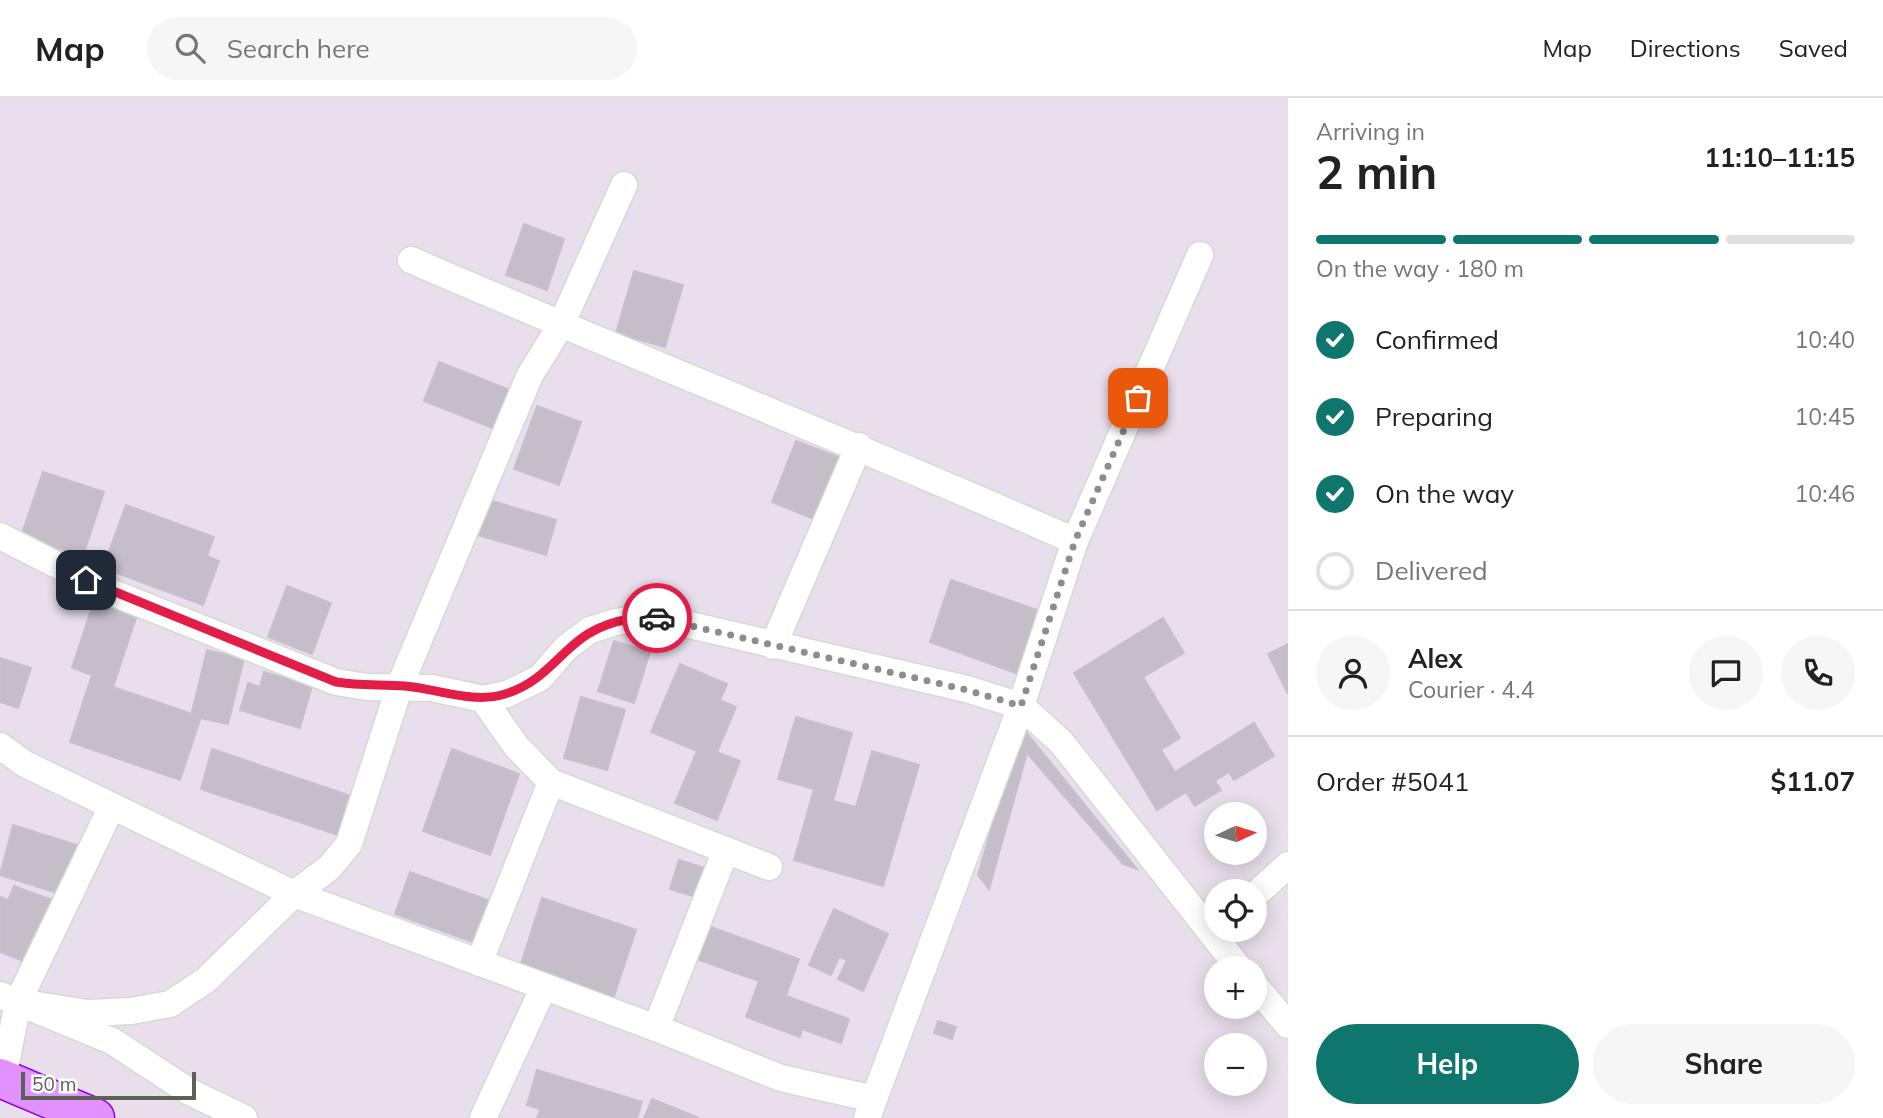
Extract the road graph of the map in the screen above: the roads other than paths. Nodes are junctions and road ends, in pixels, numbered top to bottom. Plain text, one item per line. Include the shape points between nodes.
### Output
1 (624, 185) dead end
2 (1200, 255) dead end
3 (411, 260) dead end
4 (561, 325) junction
5 (859, 446) junction
6 (0, 536) edge
7 (1075, 541) junction
8 (773, 646) junction
9 (400, 685) junction
10 (483, 699) junction
11 (1021, 706) junction
12 (0, 746) edge
13 (551, 782) junction
14 (112, 806) junction
15 (726, 850) junction
16 (1288, 866) edge
17 (769, 867) dead end
18 (1267, 884) edge
19 (294, 894) junction
20 (1204, 920) edge
21 (479, 963) junction
22 (543, 989) junction
23 (9, 999) edge
24 (1267, 1000) edge
25 (1288, 1025) edge
26 (656, 1028) junction
27 (1, 1078) edge
28 (870, 1109) edge
29 (94, 1118) edge
30 (244, 1118) edge
31 (483, 1118) edge

1 - 4 street
2 - 7 street
3 - 4 street
4 - 5 street
4 - 9 street via 530,375
5 - 7 street
5 - 8 street
6 - 9 street via 108,591 336,682 367,687
7 - 11 street
8 - 10 street via 651,617 616,621 590,630 566,648 540,678 507,694
8 - 11 street
9 - 10 street
9 - 19 street via 349,844 329,868
10 - 13 street via 516,746
11 - 20 street via 1061,741
11 - 28 street
12 - 14 street via 25,764
13 - 15 street
13 - 21 street
14 - 19 street
14 - 23 street
15 - 17 street
15 - 26 street
16 - 18 street
19 - 21 street
19 - 23 street via 206,980 170,1004 88,1013
21 - 22 street
22 - 26 street
22 - 31 street
23 - 27 street
23 - 30 street via 112,1041 190,1092
24 - 25 street
26 - 28 street
27 - 29 highway

